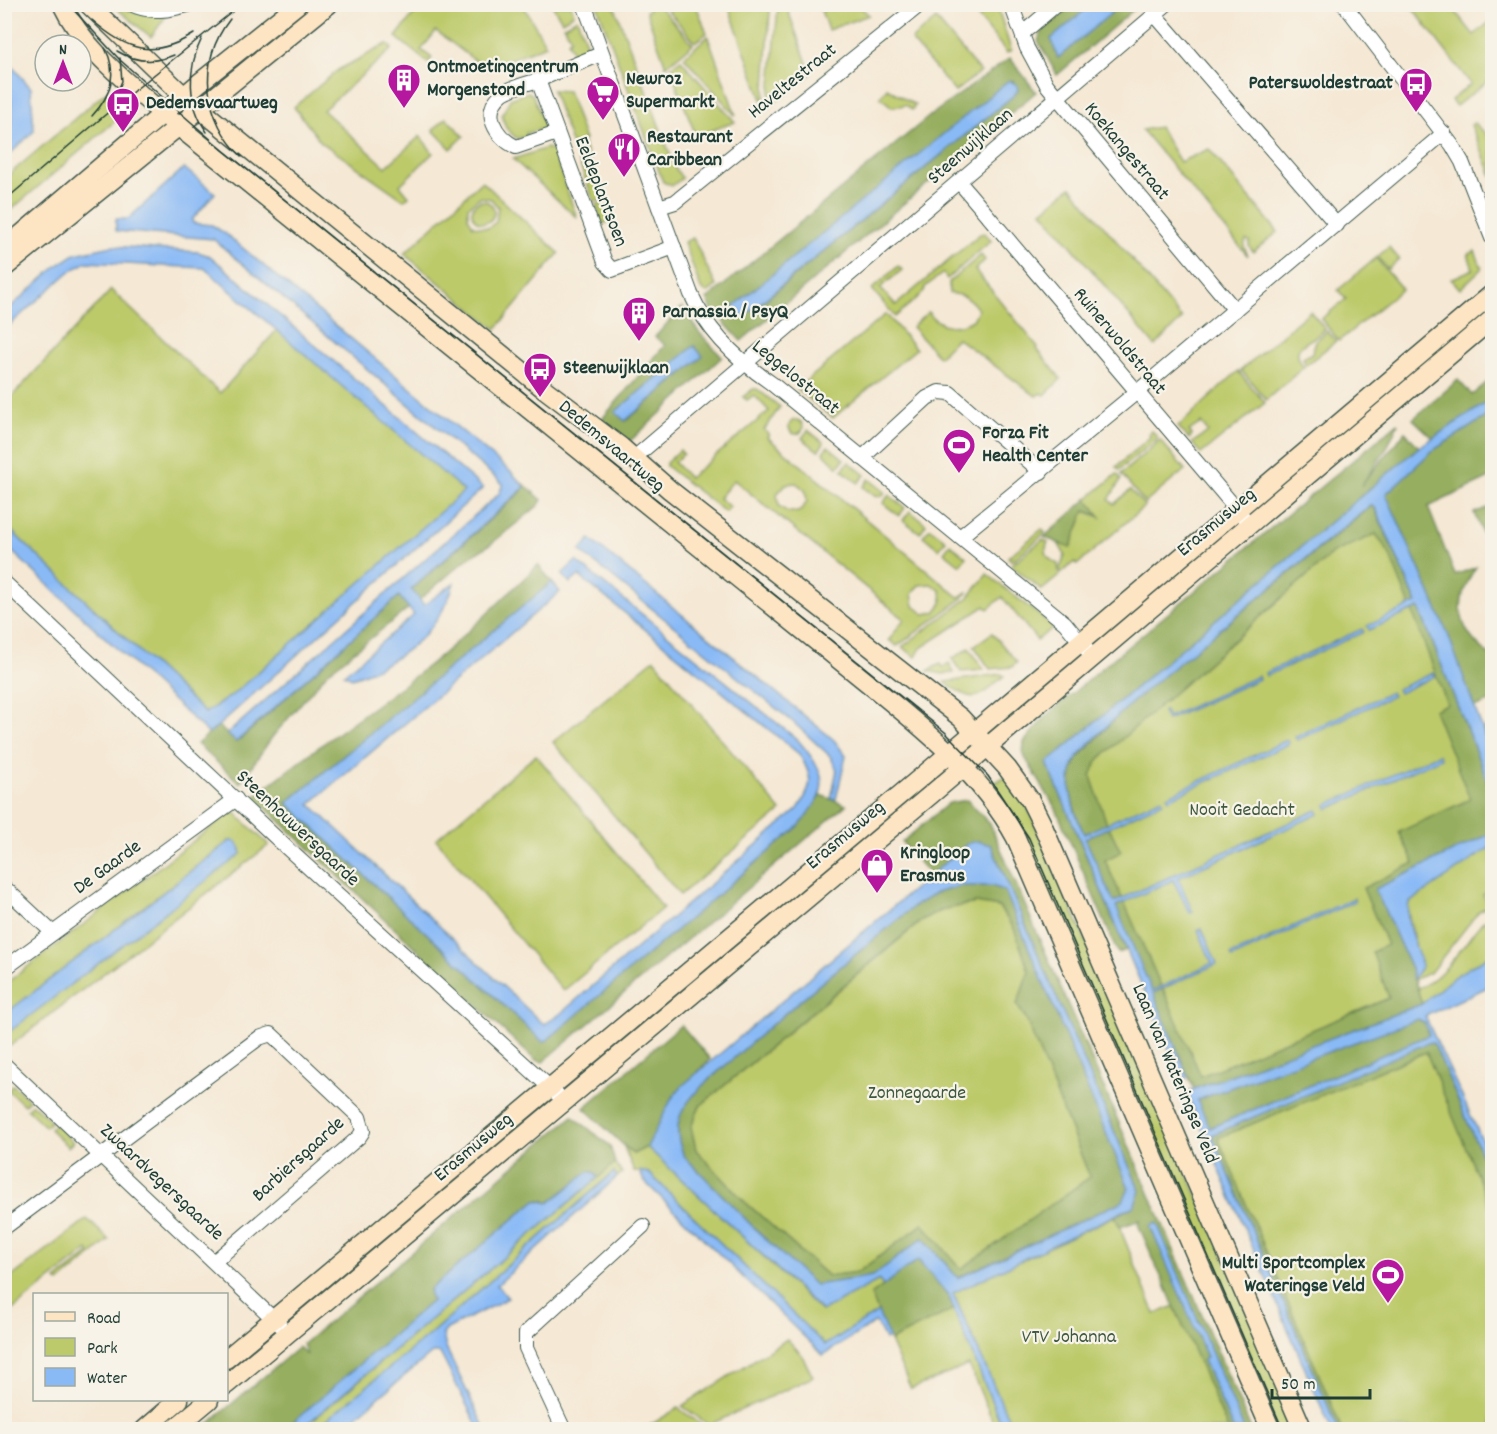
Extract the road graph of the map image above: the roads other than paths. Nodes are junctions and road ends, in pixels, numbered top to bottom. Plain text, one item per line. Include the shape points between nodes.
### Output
1 (84, 4) edge
2 (88, 4) edge
3 (130, 4) edge
4 (191, 4) edge
5 (297, 4) edge
6 (329, 4) edge
7 (584, 4) edge
8 (921, 4) edge
9 (1011, 4) edge
10 (1057, 4) edge
11 (1167, 4) edge
12 (1344, 4) edge
13 (66, 12) edge
14 (1155, 15) junction
15 (1023, 33) junction
16 (601, 54) junction
17 (538, 80) junction
18 (184, 96) junction
19 (1057, 99) junction
20 (200, 108) junction
21 (163, 114) junction
22 (178, 126) junction
23 (557, 133) junction
24 (1444, 134) junction
25 (960, 183) junction
26 (659, 207) junction
27 (1337, 225) junction
28 (1492, 238) edge
29 (674, 248) junction
30 (4, 249) edge
31 (4, 268) edge
32 (1492, 294) edge
33 (1235, 310) junction
34 (1492, 320) edge
35 (743, 363) junction
36 (1136, 393) junction
37 (634, 458) junction
38 (862, 458) junction
39 (1041, 472) junction
40 (1237, 510) junction
41 (1250, 525) junction
42 (960, 537) junction
43 (4, 582) edge
44 (1081, 642) junction
45 (1093, 657) junction
46 (974, 732) junction
47 (988, 747) junction
48 (949, 754) junction
49 (963, 768) junction
50 (236, 799) junction
51 (4, 887) edge
52 (53, 933) junction
53 (4, 969) edge
54 (4, 1064) edge
55 (550, 1088) junction
56 (565, 1102) junction
57 (102, 1154) junction
58 (644, 1226) dead end
59 (4, 1228) edge
60 (215, 1261) junction
61 (273, 1319) junction
62 (288, 1333) junction
63 (228, 1357) edge
64 (228, 1383) edge
65 (178, 1401) edge
66 (208, 1401) edge
67 (144, 1430) edge
68 (173, 1430) edge
69 (564, 1430) edge
70 (1271, 1430) edge
71 (1303, 1430) edge

1 - 13 street
2 - 18 street, Dedemsvaartweg
3 - 4 street via 161,11
5 - 18 street
6 - 20 street
7 - 16 street, Leggelostraat
8 - 26 street, Haveltestraat via 675,202
9 - 15 street, Koekangestraat
10 - 15 street
11 - 14 street, Steenwijklaan
12 - 24 street
13 - 21 street, Dedemsvaartweg via 103,59
14 - 19 street, Steenwijklaan
14 - 27 street
15 - 19 street, Koekangestraat via 1037,69
16 - 17 street, Eeldeplantsoen
16 - 26 street, Leggelostraat
17 - 23 street, Eeldeplantsoen
17 - 23 street, Eeldeplantsoen via 502,94 494,106 493,125 501,139 516,147
18 - 20 street, Dedemsvaartweg
18 - 21 street
19 - 25 street, Steenwijklaan
19 - 33 street, Koekangestraat
20 - 22 street
20 - 37 street, Dedemsvaartweg
21 - 22 street, Dedemsvaartweg
21 - 30 street
22 - 31 street
22 - 48 street, Dedemsvaartweg via 826,649
23 - 29 street, Eeldeplantsoen via 605,262 612,270
24 - 27 street
24 - 28 street via 1462,162
25 - 35 street, Steenwijklaan
25 - 36 street, Ruinerwoldstraat
26 - 29 street, Leggelostraat
27 - 33 street
29 - 35 street, Leggelostraat via 696,304
32 - 40 street, Erasmusweg
33 - 36 street
34 - 41 street, Erasmusweg
35 - 37 street, Steenwijklaan
35 - 38 street, Leggelostraat
36 - 39 street
36 - 40 street, Ruinerwoldstraat
37 - 46 street, Dedemsvaartweg
38 - 39 street via 927,398 939,392 950,393
38 - 42 street, Leggelostraat
39 - 42 street
40 - 41 street, Ruinerwoldstraat
40 - 44 street, Erasmusweg
41 - 45 street, Erasmusweg
42 - 44 street, Leggelostraat via 1065,623
43 - 50 street, Steenhouwersgaarde
44 - 45 street, Leggelostraat
44 - 46 street, Erasmusweg
45 - 47 street, Erasmusweg
46 - 47 street, Dedemsvaartweg
46 - 48 street, Erasmusweg
47 - 49 street, Erasmusweg
47 - 71 street, Laan van Wateringse Veld via 1025,793 1042,824
48 - 49 street, Dedemsvaartweg
48 - 55 street, Erasmusweg
49 - 56 street, Erasmusweg
49 - 70 street via 1002,812 1016,838
50 - 52 street, De Gaarde
50 - 55 street, Steenhouwersgaarde
51 - 52 street
52 - 53 street, De Gaarde
54 - 57 street, Zwaardvegersgaarde
55 - 56 street, Steenhouwersgaarde
55 - 61 street, Erasmusweg
56 - 62 street, Erasmusweg
57 - 59 street
57 - 60 street, Zwaardvegersgaarde
57 - 60 street, Barbiersgaarde via 259,1038 271,1034 359,1117 363,1131 359,1137
58 - 69 street via 526,1333 526,1348
60 - 61 street, Zwaardvegersgaarde
61 - 62 street, Zwaardvegersgaarde
61 - 63 street, Erasmusweg
62 - 64 street, Erasmusweg
65 - 67 street
66 - 68 street

